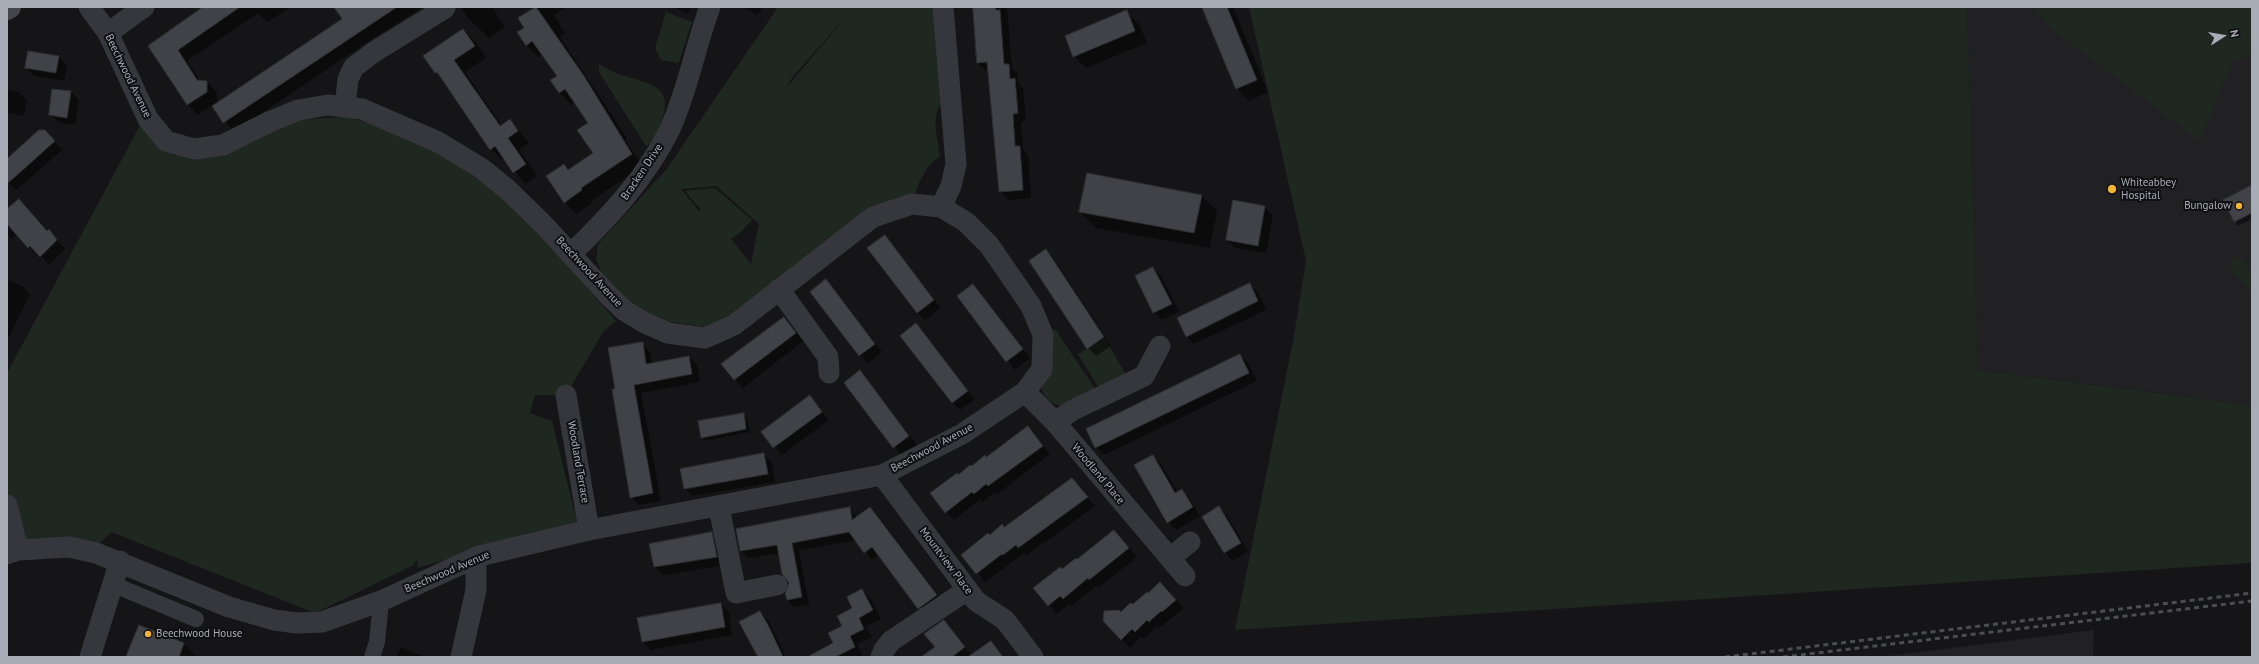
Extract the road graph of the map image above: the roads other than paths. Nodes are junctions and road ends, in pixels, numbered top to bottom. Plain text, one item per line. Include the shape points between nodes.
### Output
1 (10, 7) edge
2 (89, 7) edge
3 (144, 7) edge
4 (710, 7) edge
5 (943, 7) edge
6 (445, 8) dead end
7 (7, 9) edge
8 (108, 33) junction
9 (345, 106) junction
10 (941, 207) junction
11 (572, 253) junction
12 (779, 289) junction
13 (1160, 346) dead end
14 (829, 373) dead end
15 (1025, 392) junction
16 (566, 395) dead end
17 (1055, 422) junction
18 (882, 475) junction
19 (7, 505) edge
20 (719, 507) junction
21 (590, 530) junction
22 (1190, 542) dead end
23 (12, 552) edge
24 (476, 558) junction
25 (1170, 558) junction
26 (120, 561) junction
27 (1185, 576) dead end
28 (112, 584) junction
29 (777, 585) dead end
30 (967, 590) junction
31 (381, 601) junction
32 (196, 619) dead end
33 (90, 657) edge
34 (372, 657) edge
35 (461, 657) edge
36 (881, 657) edge
37 (1033, 657) edge

1 - 7 main road
2 - 8 street, Beechwood Avenue
3 - 8 street
4 - 11 street, Bracken Drive via 670,128 654,159 619,207
5 - 10 street via 956,164 951,186
6 - 9 street via 354,67 348,79
8 - 9 street, Beechwood Avenue via 148,119 166,141 194,149 223,144 298,110 328,105
9 - 11 street, Beechwood Avenue via 362,109 438,142 481,168 508,190
10 - 12 street, Beechwood Avenue via 912,204 873,217
10 - 15 street, Beechwood Avenue via 966,222 989,245 1031,306 1043,335 1042,370
11 - 12 street, Beechwood Avenue via 625,311 645,323 668,332 705,338 734,325
12 - 14 street via 828,357
13 - 17 street via 1144,376 1073,410
15 - 17 street, Woodland Place
15 - 18 street, Beechwood Avenue via 962,434
16 - 21 street, Woodland Terrace
17 - 25 street, Woodland Place
18 - 20 street, Beechwood Avenue
18 - 30 street, Mountview Place
19 - 23 street
20 - 21 street, Beechwood Avenue
20 - 29 street via 736,593
21 - 24 street, Beechwood Avenue
22 - 25 street
23 - 26 street, Beechwood Avenue via 69,547
24 - 31 street, Beechwood Avenue
24 - 35 street via 476,590
25 - 27 street, Woodland Place
26 - 28 street
26 - 31 street, Beechwood Avenue via 229,606 274,620 296,623 322,622
28 - 32 street
28 - 33 street
30 - 36 street via 891,642
30 - 37 street, Mountview Place via 976,601 1005,620
31 - 34 street via 377,642

